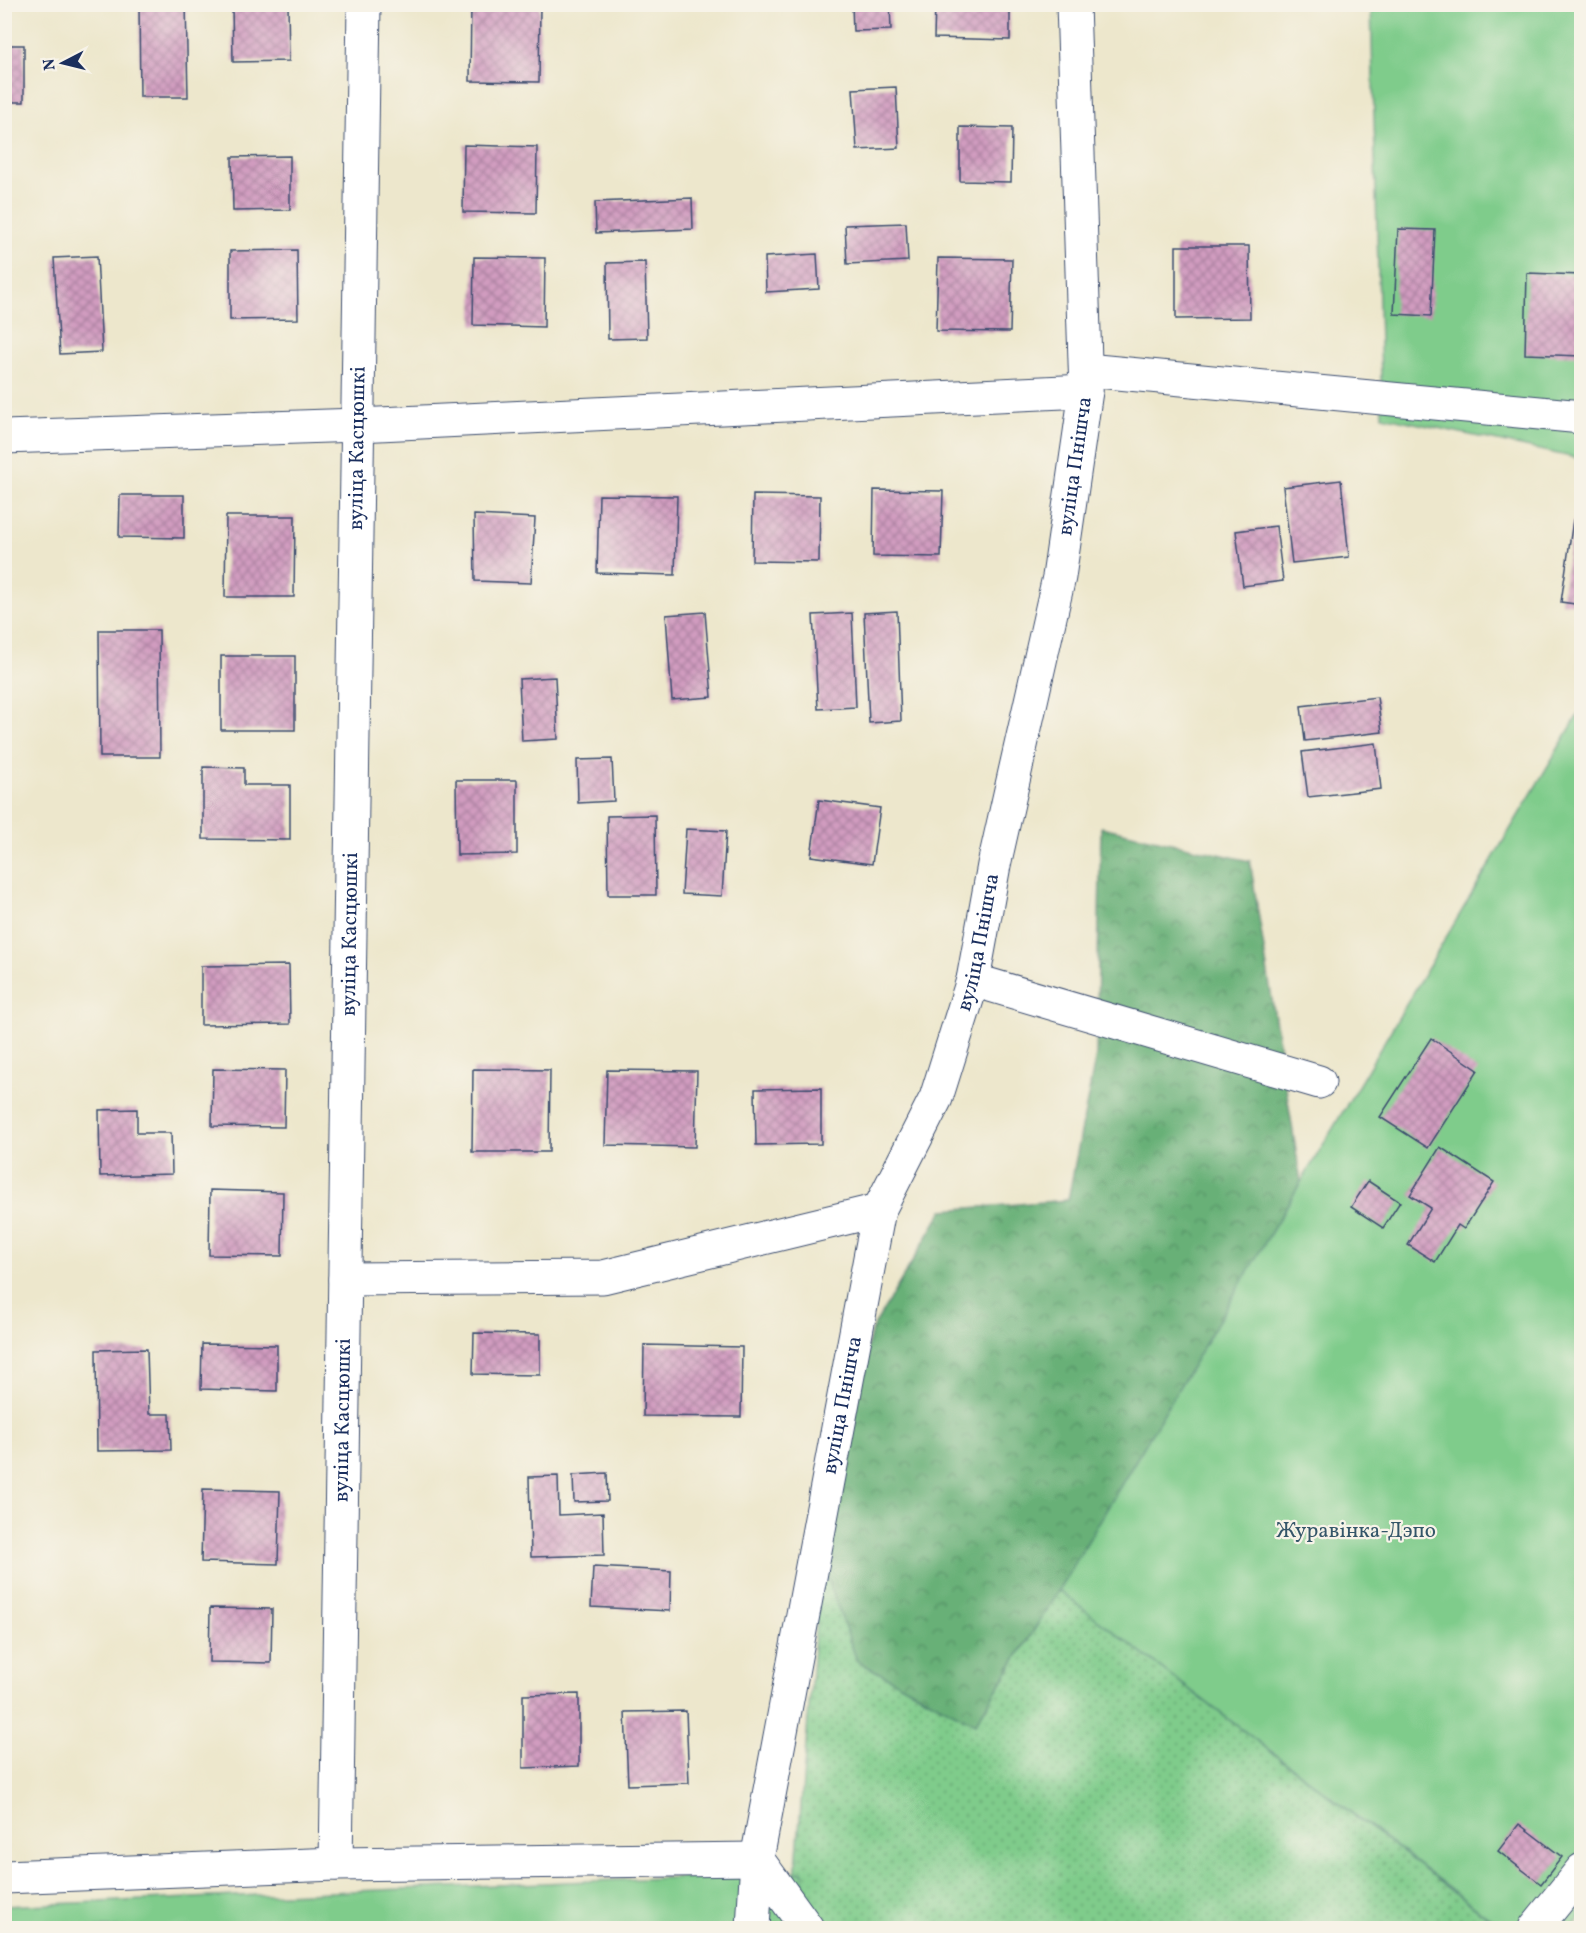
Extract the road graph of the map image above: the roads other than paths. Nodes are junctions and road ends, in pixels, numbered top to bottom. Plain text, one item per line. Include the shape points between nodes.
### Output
1 (364, 4) edge
2 (1073, 4) edge
3 (1086, 380) junction
4 (1581, 417) edge
5 (358, 424) junction
6 (4, 437) edge
7 (973, 981) junction
8 (1319, 1082) dead end
9 (879, 1210) junction
10 (345, 1279) junction
11 (757, 1858) junction
12 (336, 1864) junction
13 (1581, 1870) edge
14 (4, 1877) edge
15 (753, 1929) edge
16 (807, 1929) edge
17 (1535, 1929) edge

1 - 5 street, вуліца Касцюшкі
2 - 3 street, вуліца Пнішча
3 - 4 street
3 - 5 street
3 - 7 street, вуліца Пнішча via 1059,577 994,865
5 - 6 street
5 - 10 street, вуліца Касцюшкі
7 - 8 street
7 - 9 street, вуліца Пнішча via 936,1098
9 - 10 street via 603,1277
9 - 11 street, вуліца Пнішча
10 - 12 street, вуліца Касцюшкі
11 - 12 street
11 - 15 street, вуліца Пнішча
11 - 16 street
12 - 14 street
13 - 17 street

